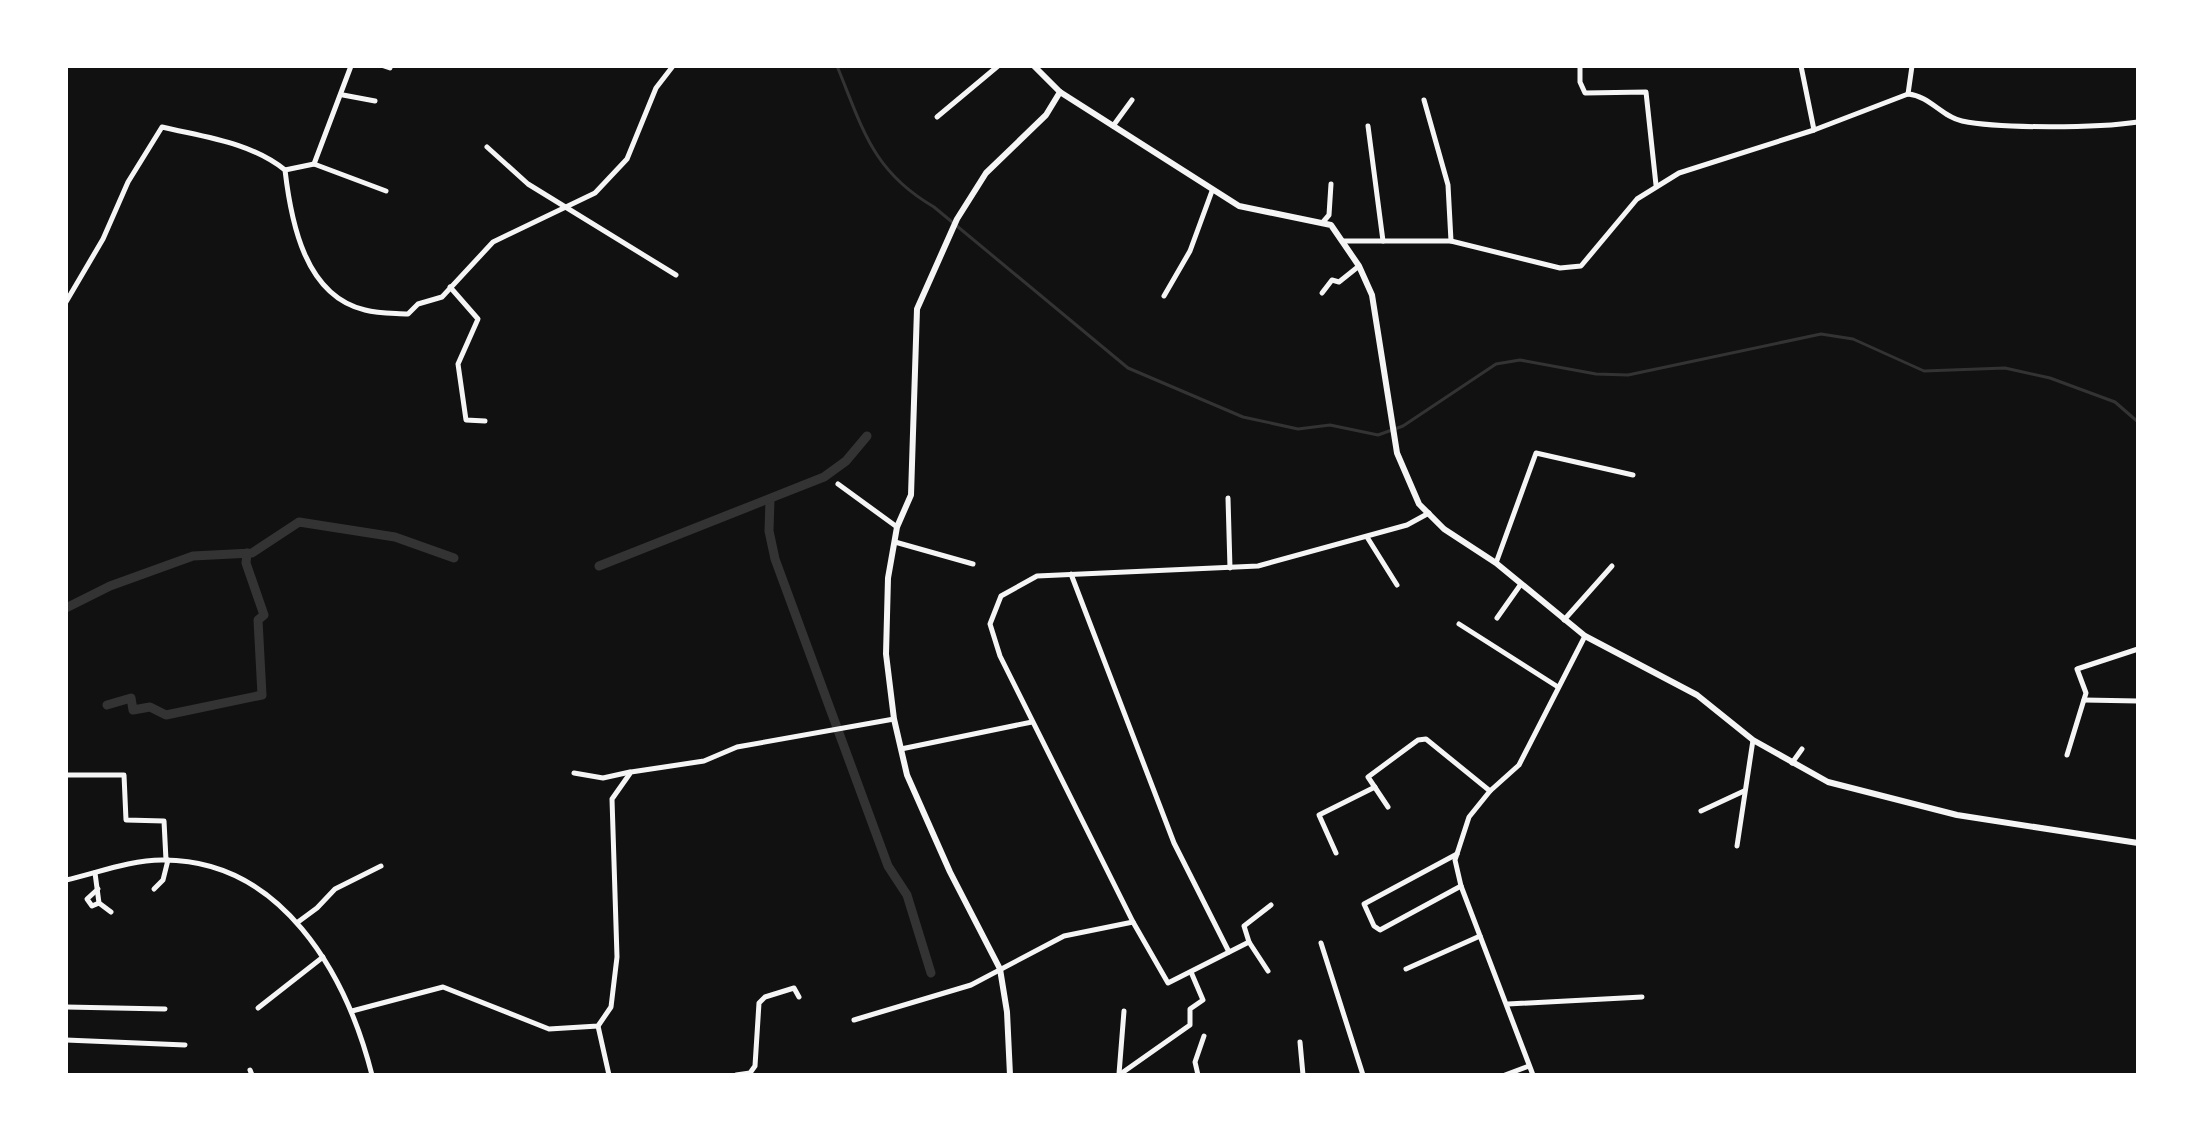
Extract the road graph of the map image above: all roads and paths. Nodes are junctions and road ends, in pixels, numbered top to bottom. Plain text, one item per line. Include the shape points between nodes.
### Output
1 (351, 66) edge
2 (673, 66) edge
3 (998, 66) edge
4 (1034, 66) edge
5 (1580, 66) edge
6 (1801, 66) edge
7 (1912, 66) edge
8 (1060, 92) junction
9 (1908, 94) junction
10 (343, 95) junction
11 (1132, 100) dead end
12 (1424, 100) dead end
13 (375, 101) dead end
14 (937, 117) dead end
15 (2138, 122) edge
16 (1113, 126) junction
17 (1368, 126) dead end
18 (1814, 130) junction
19 (487, 147) dead end
20 (314, 164) junction
21 (285, 170) junction
22 (1331, 184) dead end
23 (1656, 185) junction
24 (386, 191) dead end
25 (1212, 191) junction
26 (566, 209) junction
27 (1323, 222) junction
28 (1343, 241) junction
29 (1383, 241) junction
30 (1451, 241) junction
31 (1359, 266) junction
32 (676, 275) dead end
33 (450, 287) junction
34 (1322, 293) dead end
35 (1164, 296) dead end
36 (66, 302) edge
37 (485, 421) dead end
38 (1633, 475) dead end
39 (838, 484) dead end
40 (1228, 498) dead end
41 (1429, 513) junction
42 (897, 527) junction
43 (1367, 537) junction
44 (895, 542) junction
45 (1496, 563) junction
46 (973, 564) dead end
47 (1612, 566) dead end
48 (1230, 568) junction
49 (1071, 574) junction
50 (1521, 584) junction
51 (1397, 585) dead end
52 (1497, 618) dead end
53 (1564, 620) junction
54 (1459, 624) dead end
55 (1585, 636) junction
56 (2138, 649) edge
57 (1558, 687) junction
58 (2084, 700) junction
59 (2138, 701) edge
60 (894, 719) junction
61 (1032, 722) junction
62 (1753, 740) junction
63 (901, 749) junction
64 (1802, 749) dead end
65 (2067, 755) dead end
66 (1791, 764) junction
67 (631, 772) junction
68 (574, 773) dead end
69 (66, 775) edge
70 (1375, 787) junction
71 (1490, 791) junction
72 (1744, 791) junction
73 (1388, 807) dead end
74 (1701, 811) dead end
75 (2138, 843) edge
76 (1737, 846) dead end
77 (1336, 853) dead end
78 (1457, 854) junction
79 (167, 860) junction
80 (381, 866) dead end
81 (95, 873) junction
82 (66, 880) edge
83 (1461, 886) junction
84 (98, 889) junction
85 (154, 889) dead end
86 (99, 903) junction
87 (1271, 905) dead end
88 (111, 912) dead end
89 (298, 922) junction
90 (1133, 922) junction
91 (1480, 936) junction
92 (1249, 942) junction
93 (1321, 943) dead end
94 (1229, 952) junction
95 (323, 957) junction
96 (1000, 969) junction
97 (1406, 969) dead end
98 (1268, 971) dead end
99 (1191, 972) junction
100 (799, 997) dead end
101 (1642, 997) dead end
102 (1508, 1004) junction
103 (66, 1007) edge
104 (258, 1008) dead end
105 (165, 1009) dead end
106 (352, 1011) junction
107 (1124, 1011) dead end
108 (854, 1020) dead end
109 (598, 1026) junction
110 (1204, 1036) dead end
111 (66, 1040) edge
112 (1300, 1042) dead end
113 (185, 1045) dead end
114 (1529, 1066) junction
115 (372, 1075) edge
116 (609, 1075) edge
117 (736, 1075) edge
118 (1010, 1075) edge
119 (1119, 1075) edge
120 (1198, 1075) edge
121 (1303, 1075) edge
122 (1363, 1075) edge
123 (1505, 1075) edge
124 (1533, 1075) edge

1 - 10 street
2 - 26 street via 656,88 627,159 595,193
3 - 14 street
4 - 8 street
5 - 23 street via 1585,93 1646,92
6 - 18 street
7 - 9 street
8 - 16 street
8 - 42 street via 1046,115 986,173 949,233 917,309 911,495
9 - 15 street via 1923,95 1958,121
9 - 18 street
10 - 13 street
10 - 20 street
11 - 16 street
12 - 30 street via 1448,185
16 - 25 street
17 - 29 street
18 - 23 street
19 - 26 street
20 - 21 street
20 - 24 street
21 - 33 street via 290,213 308,260 328,292 364,310 408,314 418,304 442,297
21 - 36 street via 267,156 162,127
22 - 27 street via 1329,215
23 - 30 street via 1628,209 1581,266 1560,268
25 - 27 street via 1239,206
25 - 35 street via 1190,251
26 - 32 street
26 - 33 street via 493,242
27 - 28 street
28 - 29 street
28 - 31 street
29 - 30 street
31 - 34 street via 1339,282 1332,280
31 - 41 street via 1372,295 1397,453 1419,504
33 - 37 street via 478,319 458,364 466,420
38 - 45 street via 1536,453
39 - 42 street
40 - 48 street
41 - 43 street
41 - 45 street
42 - 44 street
43 - 48 street via 1258,566
43 - 51 street
44 - 46 street
44 - 60 street via 888,578 886,654
45 - 50 street
47 - 53 street
48 - 49 street
49 - 61 street via 1037,576 1016,585 1001,596 990,624
49 - 94 street via 1174,843
50 - 52 street
50 - 53 street
53 - 55 street
54 - 57 street
55 - 57 street
55 - 62 street via 1697,695
56 - 58 street via 2080,665
57 - 71 street via 1519,765
58 - 59 street
58 - 65 street
60 - 63 street
60 - 67 street
61 - 63 street
61 - 90 street
62 - 66 street
62 - 72 street
63 - 96 street via 935,838
64 - 66 street
66 - 75 street via 1828,782 1957,815
67 - 68 street via 603,778
67 - 109 street via 612,799 617,957 611,1007
69 - 79 street via 124,775 126,820 164,821
70 - 71 street via 1368,777 1426,739
70 - 73 street
70 - 77 street via 1319,815
71 - 78 street via 1469,817
72 - 74 street
72 - 76 street
78 - 83 street
78 - 83 street via 1364,904 1380,930
79 - 81 street
79 - 85 street via 163,880
79 - 89 street via 222,870 259,888
80 - 89 street via 335,889
81 - 82 street
81 - 84 street
83 - 91 street
84 - 86 street
84 - 86 street via 87,899 92,906
86 - 88 street
87 - 92 street via 1244,926
89 - 95 street
90 - 96 street via 1064,936
90 - 99 street via 1163,980 1168,983
91 - 97 street
91 - 102 street
92 - 94 street
92 - 98 street
93 - 122 street
94 - 99 street
95 - 104 street
95 - 106 street
96 - 108 street via 971,985
96 - 118 street
99 - 119 street via 1203,1000 1190,1009 1190,1025
100 - 117 street via 794,988 759,1003 755,1066 750,1073
101 - 102 street
102 - 114 street
103 - 105 street
106 - 109 street via 443,987 549,1029
106 - 115 street
107 - 119 street
109 - 116 street
110 - 120 street via 1195,1062
111 - 113 street
112 - 121 street
114 - 123 street
114 - 124 street

